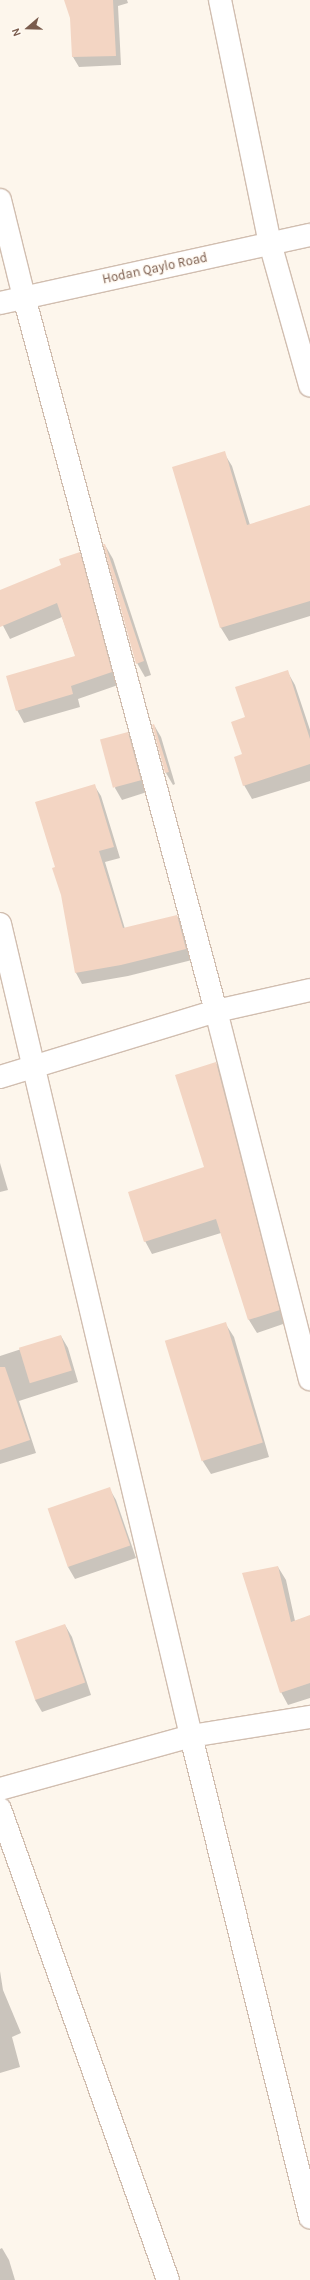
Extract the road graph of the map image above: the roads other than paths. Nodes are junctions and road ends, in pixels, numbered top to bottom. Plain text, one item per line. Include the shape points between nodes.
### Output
1 (220, 0) edge
2 (0, 200) edge
3 (310, 235) edge
4 (270, 243) junction
5 (24, 297) junction
6 (0, 303) edge
7 (310, 385) edge
8 (0, 924) edge
9 (310, 990) edge
10 (216, 1011) junction
11 (35, 1067) junction
12 (0, 1077) edge
13 (310, 1379) edge
14 (310, 1717) edge
15 (191, 1736) junction
16 (0, 1789) edge
17 (0, 1809) edge
18 (310, 2218) edge
19 (168, 2280) edge

1 - 4 street
2 - 5 street
3 - 4 street, Hodan Qaylo Road
4 - 5 street, Hodan Qaylo Road
4 - 7 street
5 - 6 street, Hodan Qaylo Road
5 - 10 street
8 - 11 street
9 - 10 street
10 - 11 street
10 - 13 street
11 - 12 street
11 - 15 street
14 - 15 street
15 - 16 street
15 - 18 street
17 - 19 street

